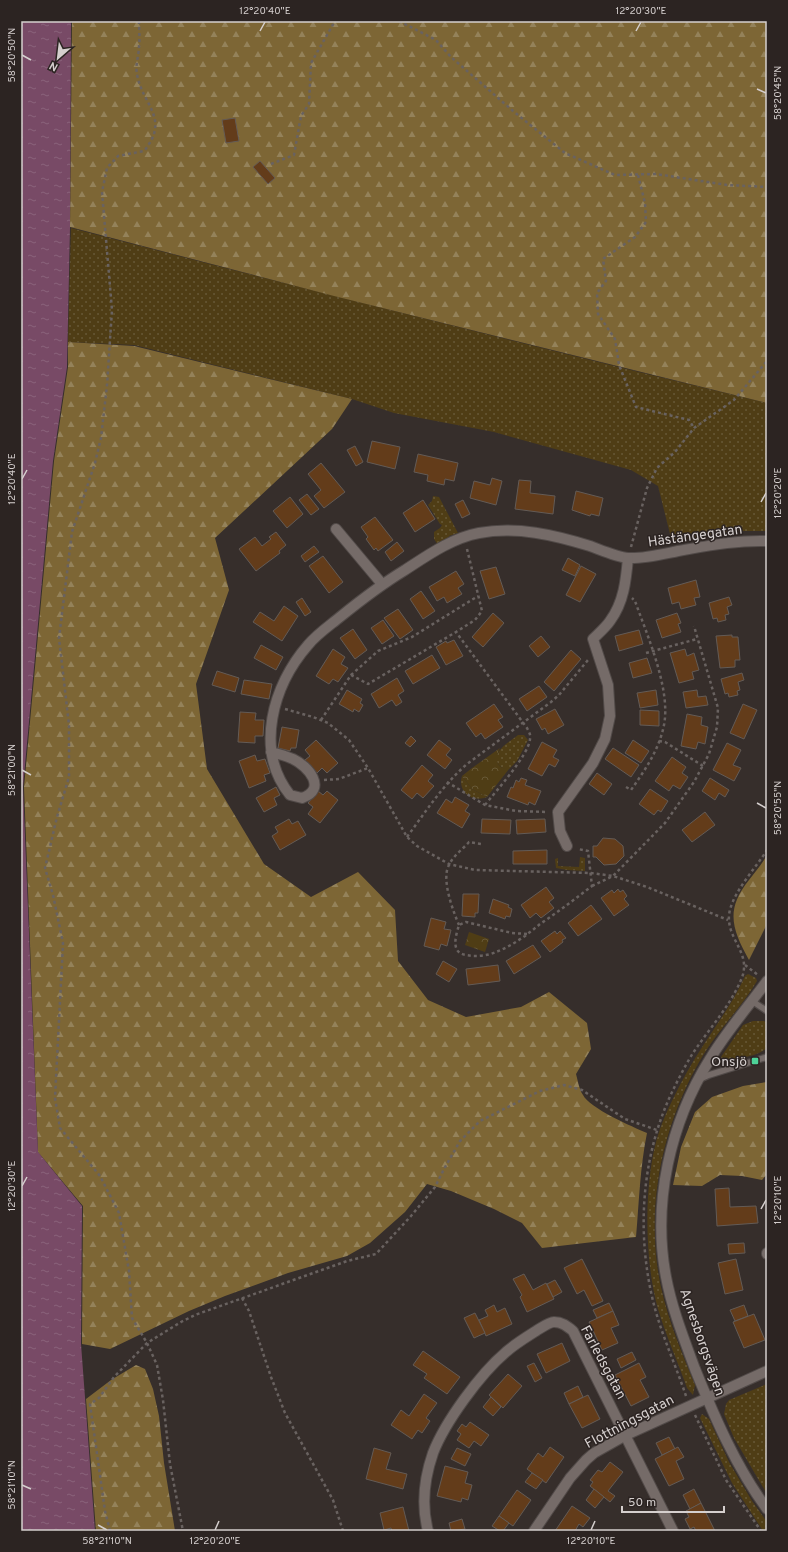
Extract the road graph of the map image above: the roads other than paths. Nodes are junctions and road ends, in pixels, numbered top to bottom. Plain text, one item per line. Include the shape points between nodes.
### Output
1 (336, 529) dead end
2 (767, 540) edge
3 (628, 558) junction
4 (382, 584) junction
5 (271, 752) junction
6 (567, 846) road end
7 (764, 979) edge
8 (752, 1001) junction
9 (767, 1011) edge
10 (767, 1057) edge
11 (698, 1080) junction
12 (767, 1371) edge
13 (706, 1398) junction
14 (626, 1435) junction
15 (767, 1509) edge
16 (428, 1531) edge
17 (534, 1531) edge
18 (673, 1531) edge

1 - 4 street
2 - 3 street, Hästängegatan via 734,542
3 - 4 street, Hästängegatan via 561,537 511,530 497,531 464,536
3 - 6 street via 622,599 610,622 593,639 609,691 609,727 593,763 558,812 560,831
4 - 5 street, Hästängegatan via 319,634 299,656 284,682 275,706 270,737
5 - 5 street, Hästängegatan via 280,778 290,795 307,796 314,788 315,780 308,770 285,756
7 - 8 street, Agnesborgsvägen
8 - 9 lane
8 - 11 street, Agnesborgsvägen
10 - 11 lane
11 - 13 street, Agnesborgsvägen via 681,1118 670,1155 663,1191 662,1226 666,1276 673,1309
12 - 13 street, Flottningsgatan
13 - 14 street, Flottningsgatan
13 - 15 street, Agnesborgsvägen via 742,1470
14 - 16 street, Farledsgatan via 573,1331 563,1324 553,1322 504,1353 468,1396 442,1436 434,1452 425,1483 424,1515
14 - 17 street, Flottningsgatan via 586,1460 570,1478
14 - 18 street, Farledsgatan

